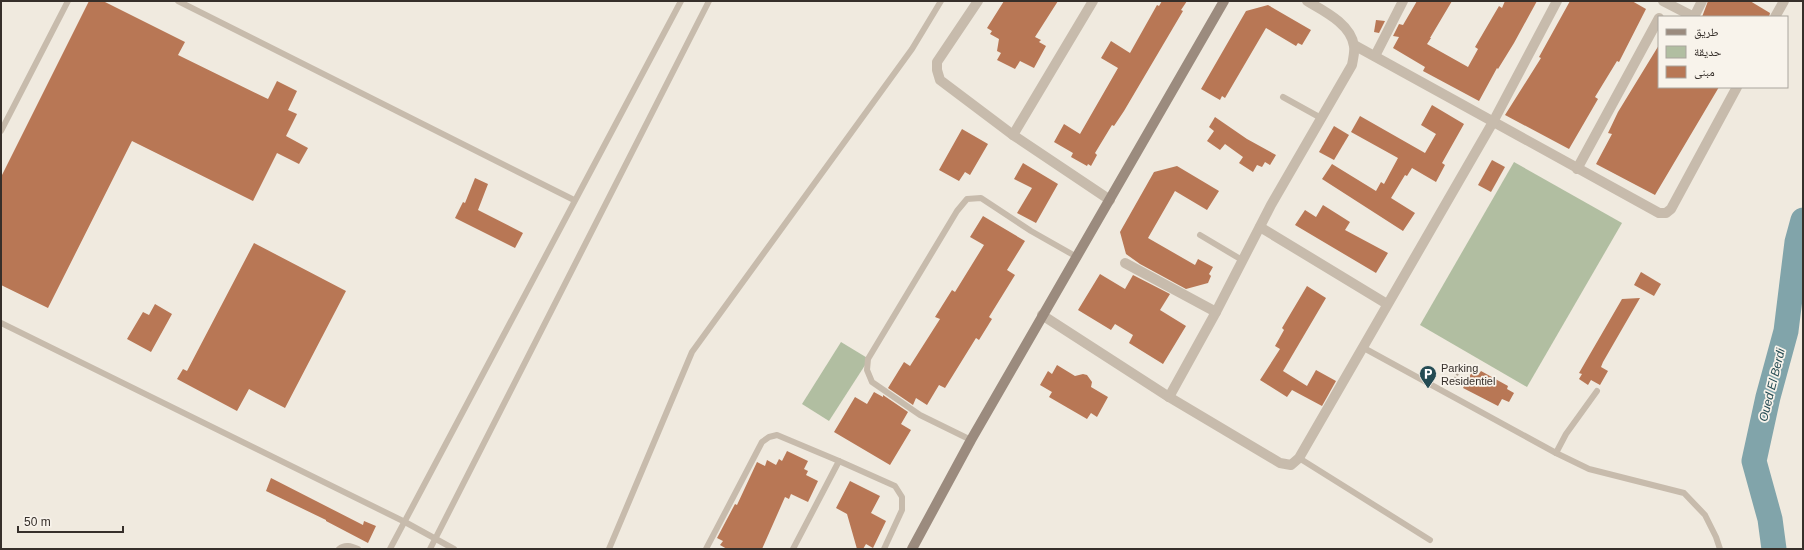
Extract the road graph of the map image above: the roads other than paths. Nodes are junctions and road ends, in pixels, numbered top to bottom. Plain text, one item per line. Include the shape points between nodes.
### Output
1 (68, 1) edge
2 (178, 1) edge
3 (681, 1) edge
4 (709, 1) edge
5 (942, 1) edge
6 (978, 1) edge
7 (1093, 1) edge
8 (1224, 1) edge
9 (1307, 1) edge
10 (1404, 1) edge
11 (1557, 1) edge
12 (1702, 1) edge
13 (1784, 1) edge
14 (1665, 2) edge
15 (1659, 16) edge
16 (1692, 16) edge
17 (1694, 16) edge
18 (1776, 16) edge
19 (1658, 19) edge
20 (1354, 46) junction
21 (1375, 56) junction
22 (1736, 88) edge
23 (1283, 97) dead end
24 (1321, 118) junction
25 (1493, 122) junction
26 (1, 131) edge
27 (1013, 135) junction
28 (1577, 169) junction
29 (574, 200) junction
30 (1110, 200) junction
31 (1260, 227) junction
32 (1200, 235) dead end
33 (1077, 257) junction
34 (1242, 260) junction
35 (1125, 263) dead end
36 (1386, 304) junction
37 (1216, 312) junction
38 (1042, 315) junction
39 (1, 323) edge
40 (1362, 348) junction
41 (1597, 390) dead end
42 (1169, 397) junction
43 (971, 440) junction
44 (1556, 453) junction
45 (1299, 458) junction
46 (839, 461) junction
47 (405, 522) junction
48 (436, 539) junction
49 (1430, 540) dead end
50 (339, 549) edge
51 (358, 549) edge
52 (390, 549) edge
53 (430, 549) edge
54 (454, 549) edge
55 (609, 549) edge
56 (706, 549) edge
57 (793, 549) edge
58 (884, 549) edge
59 (912, 549) edge
60 (1720, 549) edge

1 - 26 lane
2 - 29 lane
3 - 29 lane
4 - 48 lane
5 - 55 lane via 912,49 692,352
6 - 27 street via 937,62 937,70 940,80
7 - 27 street
8 - 30 main road
9 - 20 street via 1344,26
10 - 21 street
11 - 25 street
12 - 17 street
13 - 18 street
14 - 15 street
14 - 16 street
19 - 28 street
20 - 21 street
20 - 24 street via 1352,65
21 - 25 street
22 - 28 street via 1671,209 1666,213 1659,213
23 - 24 lane
24 - 31 street
25 - 28 street
25 - 36 street
27 - 30 street
29 - 47 lane
30 - 33 main road
31 - 34 street
31 - 36 street
32 - 34 lane
33 - 38 main road
33 - 43 lane via 981,198 967,199 957,211 868,359 867,370 872,382 920,414
34 - 37 street
35 - 37 street
36 - 40 street
37 - 42 street
38 - 42 street
38 - 43 main road
39 - 47 lane
40 - 44 lane
40 - 45 street
41 - 44 lane
42 - 45 street via 1280,463 1290,465
43 - 59 main road
44 - 60 lane via 1589,469 1684,493 1704,515
45 - 49 lane
46 - 56 lane via 777,435 769,437 762,442
46 - 57 lane
46 - 58 lane via 895,486 902,497 902,510
47 - 48 lane
47 - 52 lane
48 - 53 lane
48 - 54 lane
50 - 51 lane via 342,546 350,546

